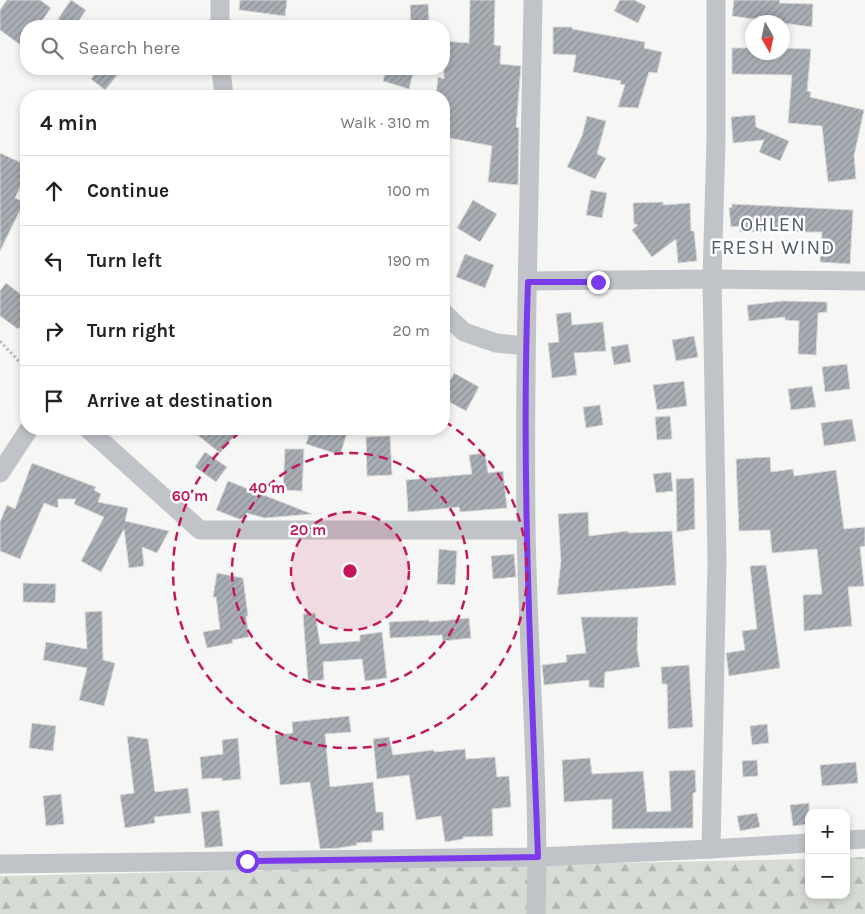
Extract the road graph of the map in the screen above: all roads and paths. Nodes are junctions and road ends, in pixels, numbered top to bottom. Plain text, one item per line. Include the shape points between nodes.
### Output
1 (220, 0) edge
2 (533, 0) edge
3 (716, 0) edge
4 (220, 20) edge
5 (222, 75) edge
6 (223, 90) edge
7 (712, 279) junction
8 (865, 281) edge
9 (528, 282) junction
10 (450, 319) edge
11 (0, 341) edge
12 (526, 346) junction
13 (20, 363) edge
14 (25, 435) edge
15 (95, 435) edge
16 (0, 473) edge
17 (526, 530) junction
18 (865, 839) edge
19 (850, 840) edge
20 (805, 843) edge
21 (711, 849) junction
22 (538, 857) junction
23 (0, 864) edge
24 (536, 914) edge

1 - 4 street
2 - 9 street
3 - 7 street
5 - 6 street
7 - 8 street
7 - 9 street
7 - 21 street via 717,561
9 - 12 street
10 - 12 street via 464,332 496,343
11 - 13 path
12 - 17 street
14 - 16 street
15 - 17 street via 200,530
17 - 22 street
18 - 19 street
20 - 21 street
21 - 22 street
22 - 23 street
22 - 24 street

